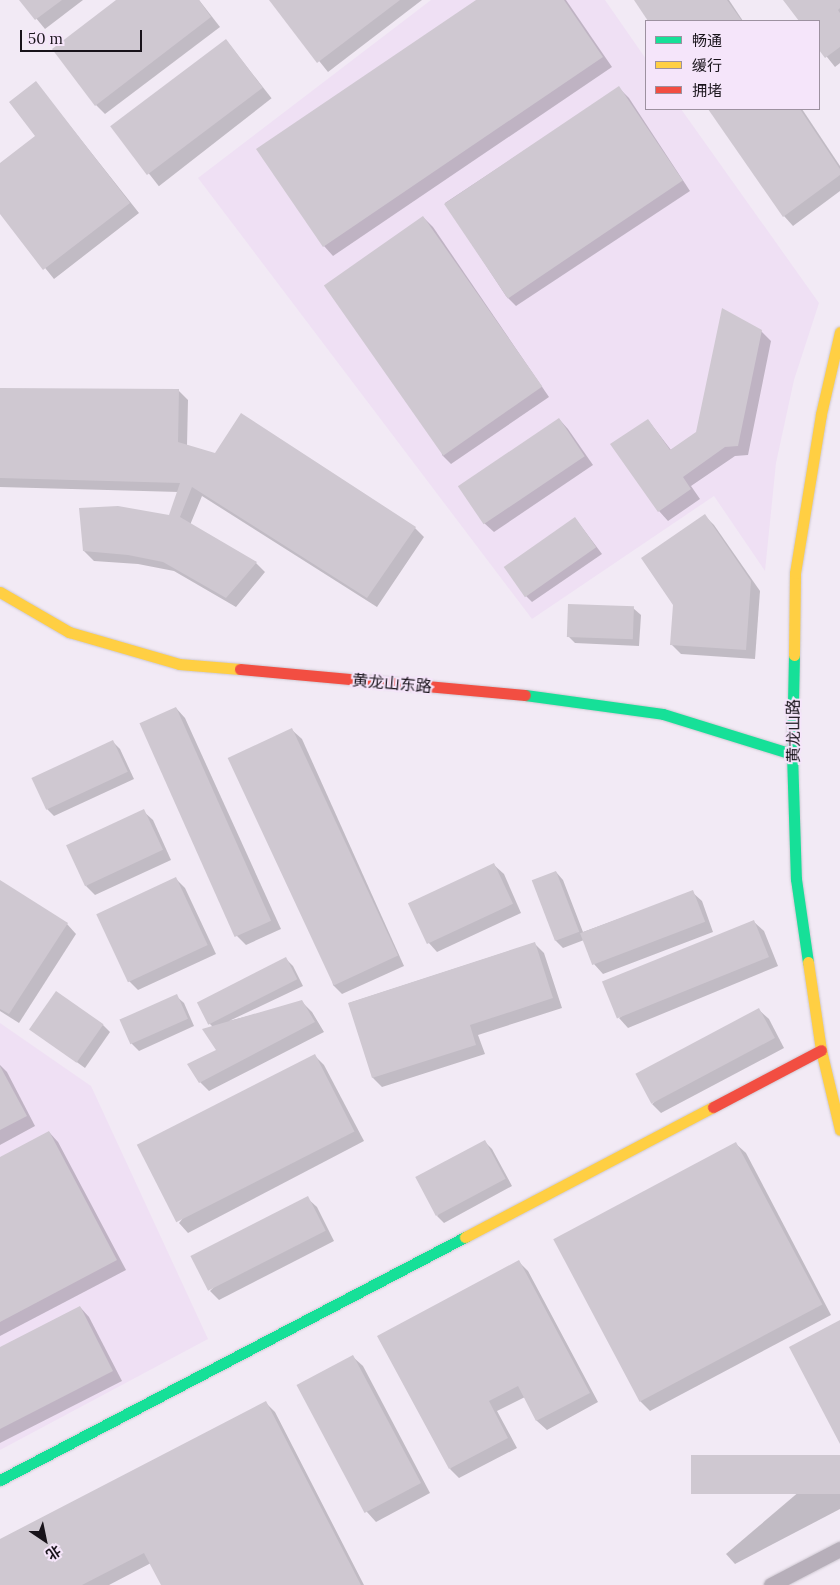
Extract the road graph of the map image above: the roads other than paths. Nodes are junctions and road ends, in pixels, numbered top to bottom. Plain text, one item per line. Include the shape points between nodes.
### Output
1 (840, 332) edge
2 (0, 592) edge
3 (792, 754) junction
4 (821, 1050) junction
5 (840, 1130) edge
6 (0, 1480) edge
7 (840, 1548) edge
8 (772, 1585) edge

1 - 3 street, 黄龙山路 via 821,414 795,573
2 - 3 street, 黄龙山东路 via 69,632 180,664 494,691 663,714
3 - 4 street, 黄龙山路 via 796,879
4 - 5 street, 黄龙山路
4 - 6 street
7 - 8 street

